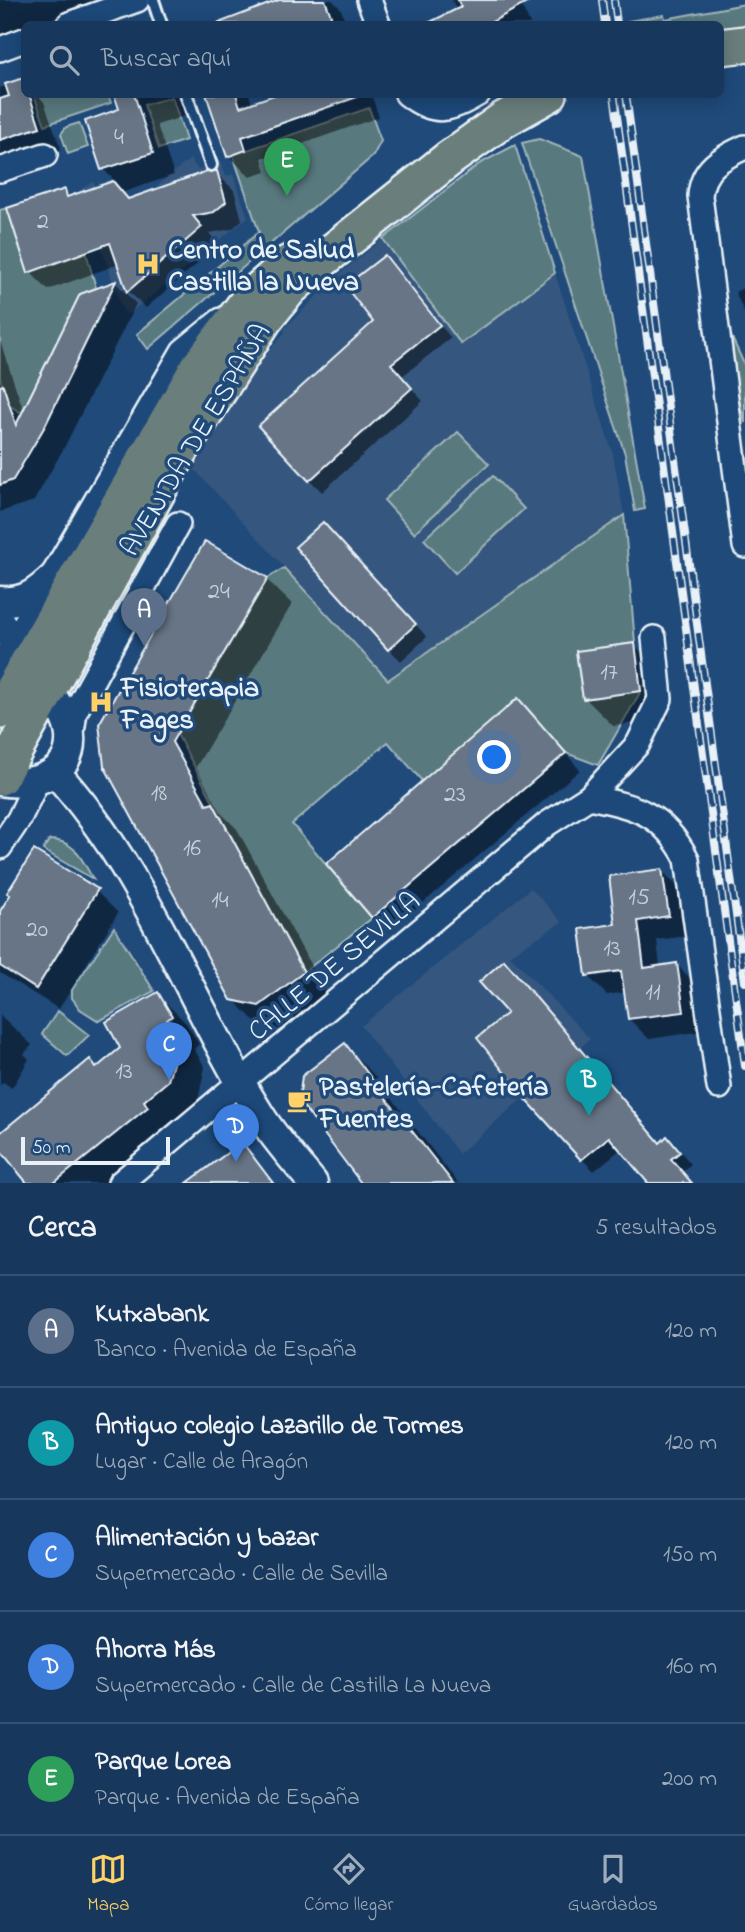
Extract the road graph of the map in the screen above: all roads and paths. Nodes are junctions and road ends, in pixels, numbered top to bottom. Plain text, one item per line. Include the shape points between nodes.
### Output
1 (138, 0) edge
2 (153, 0) edge
3 (369, 0) edge
4 (78, 21) edge
5 (160, 21) edge
6 (377, 21) edge
7 (21, 41) edge
8 (745, 44) edge
9 (724, 47) edge
10 (0, 49) edge
11 (745, 65) edge
12 (724, 68) edge
13 (187, 98) edge
14 (414, 98) edge
15 (471, 98) edge
16 (503, 98) edge
17 (542, 98) edge
18 (745, 147) edge
19 (45, 155) dead end
20 (211, 165) dead end
21 (0, 170) edge
22 (251, 297) junction
23 (178, 524) dead end
24 (745, 546) edge
25 (55, 576) junction
26 (0, 601) edge
27 (654, 638) dead end
28 (14, 661) edge
29 (0, 711) edge
30 (71, 739) junction
31 (46, 777) junction
32 (0, 779) edge
33 (589, 797) junction
34 (0, 847) edge
35 (242, 1083) junction
36 (719, 1087) dead end
37 (120, 1183) edge
38 (313, 1183) edge

1 - 4 street
2 - 5 lane
3 - 6 street
7 - 10 street
8 - 9 main road
11 - 12 main road
13 - 20 lane
14 - 15 street via 436,110
16 - 22 main road, AVENIDA DE ESPAÑA via 334,225
17 - 28 main road, AVENIDA DE ESPAÑA via 450,158 290,288 240,354 177,456
18 - 24 street via 711,166 701,181
19 - 21 street
22 - 25 street, AVENIDA DE ESPAÑA via 183,351
22 - 28 main road, AVENIDA DE ESPAÑA via 199,366
23 - 30 street, AVENIDA DE ESPAÑA via 75,712
25 - 26 street via 35,595
25 - 28 street, AVENIDA DE ESPAÑA
27 - 33 street, CALLE DE SEVILLA via 660,699 638,744
28 - 29 main road, AVENIDA DE ESPAÑA
28 - 30 street via 64,715
28 - 32 main road, AVENIDA DE ESPAÑA
30 - 31 street via 65,761
31 - 32 street, AVENIDA DE ESPAÑA via 17,785
31 - 34 street
31 - 35 street via 84,803 133,878
33 - 35 street, CALLE DE SEVILLA via 547,824
33 - 36 street via 647,814 674,834 687,859
35 - 37 street, CALLE DE SEVILLA
35 - 38 street via 261,1117

